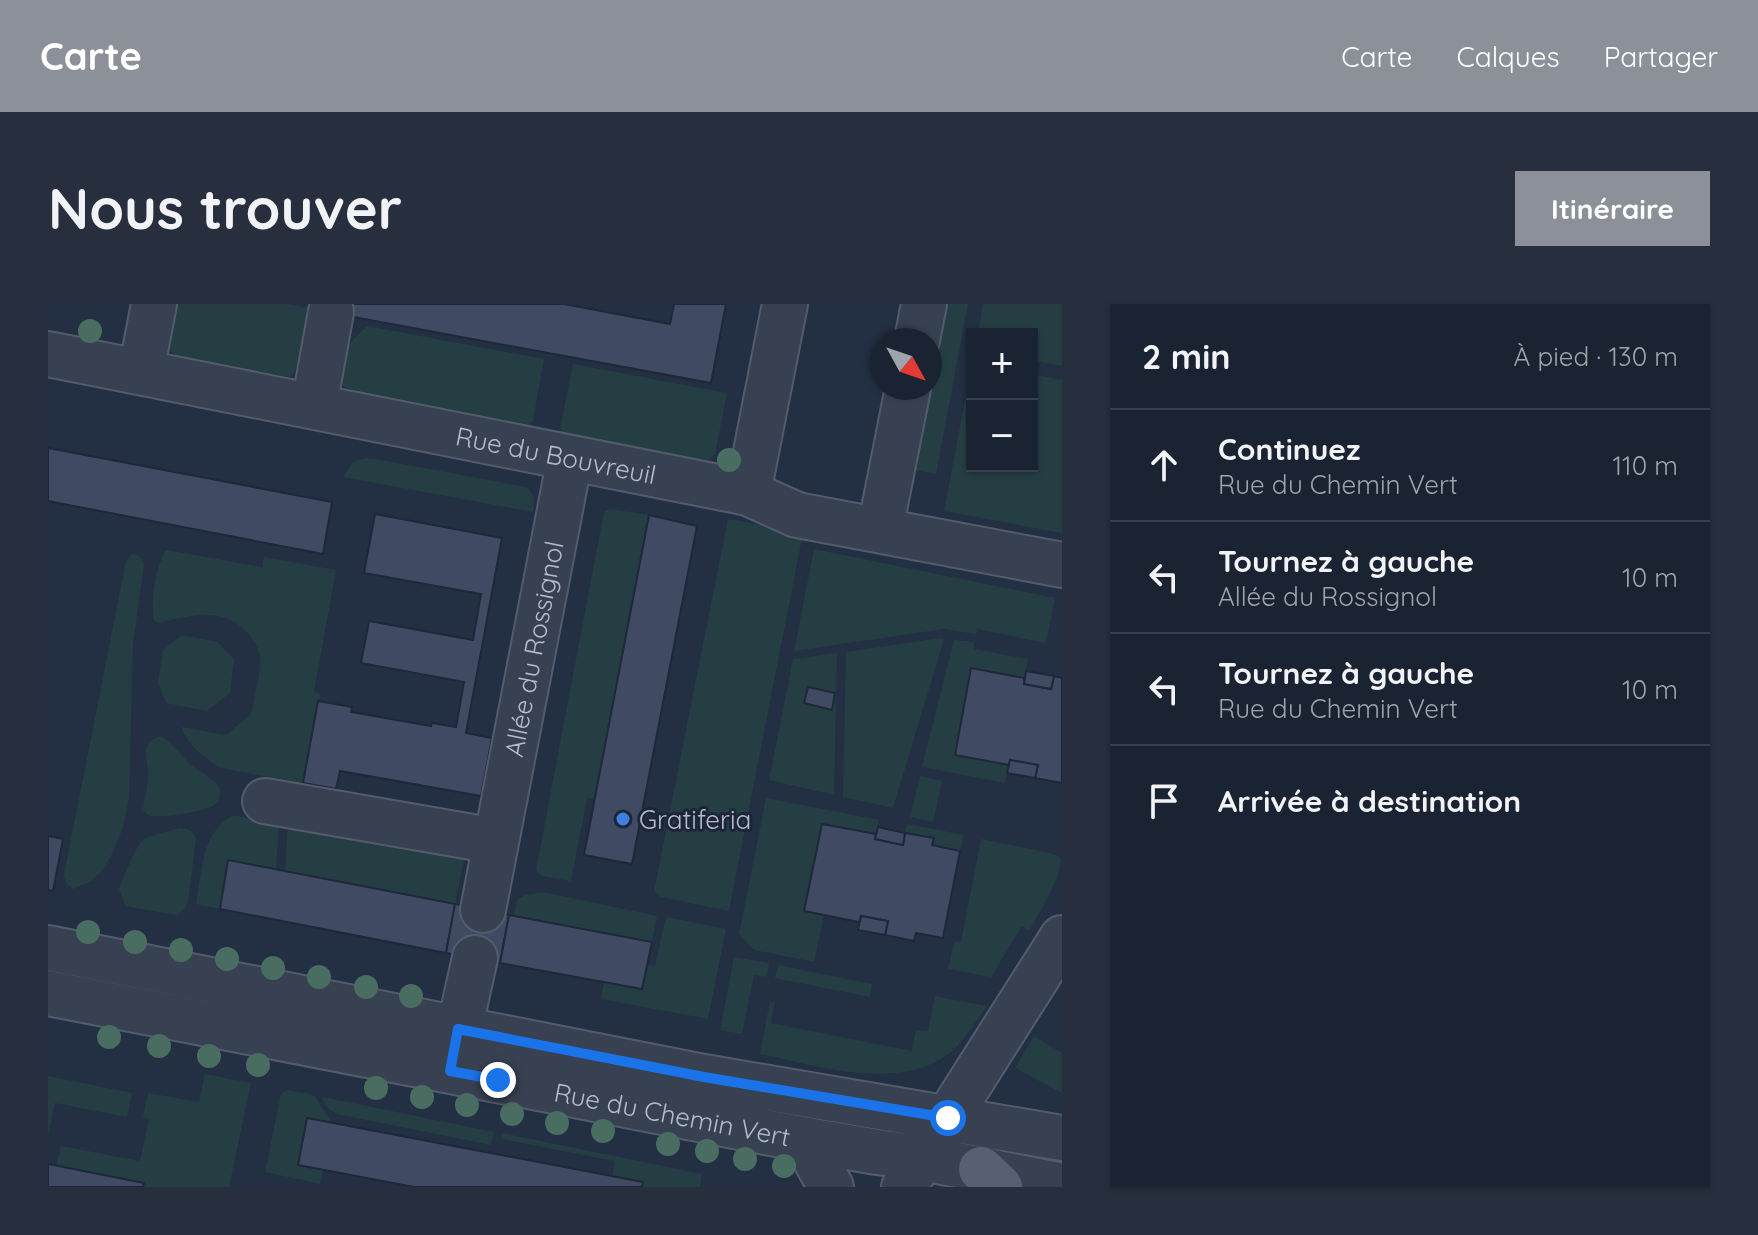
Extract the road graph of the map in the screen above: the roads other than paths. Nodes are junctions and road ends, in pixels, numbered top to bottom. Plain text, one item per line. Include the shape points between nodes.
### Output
1 (154, 304) edge
2 (785, 304) edge
3 (924, 304) edge
4 (331, 312) dead end
5 (919, 328) edge
6 (48, 354) edge
7 (141, 372) junction
8 (906, 400) edge
9 (314, 406) junction
10 (570, 458) junction
11 (748, 493) junction
12 (880, 530) junction
13 (1062, 565) edge
14 (265, 801) dead end
15 (495, 841) junction
16 (483, 910) dead end
17 (1062, 938) edge
18 (48, 948) edge
19 (475, 958) dead end
20 (48, 993) edge
21 (458, 1029) junction
22 (450, 1071) junction
23 (948, 1118) junction
24 (796, 1138) junction
25 (1062, 1138) edge
26 (914, 1172) edge
27 (991, 1178) edge
28 (1062, 1186) edge
29 (831, 1187) edge

1 - 7 street
2 - 11 street
3 - 5 street
4 - 9 street
6 - 7 street, Rue du Bouvreuil
7 - 9 street, Rue du Bouvreuil
8 - 12 street
9 - 10 street, Rue du Bouvreuil
10 - 11 street, Rue du Bouvreuil
10 - 15 street, Allée du Rossignol
11 - 12 street, Rue du Bouvreuil via 797,515
12 - 13 street, Rue du Bouvreuil
14 - 15 street
15 - 16 street, Allée du Rossignol
17 - 23 street
18 - 21 street, Rue du Chemin Vert
19 - 21 street
20 - 22 street, Rue du Chemin Vert
21 - 22 street
21 - 23 street, Rue du Chemin Vert
22 - 24 street, Rue du Chemin Vert
23 - 25 street, Rue du Chemin Vert
23 - 26 street
24 - 26 street, Rue du Chemin Vert via 877,1152
24 - 29 street via 810,1150
26 - 27 street, Rue du Chemin Vert
27 - 28 street, Rue du Chemin Vert

